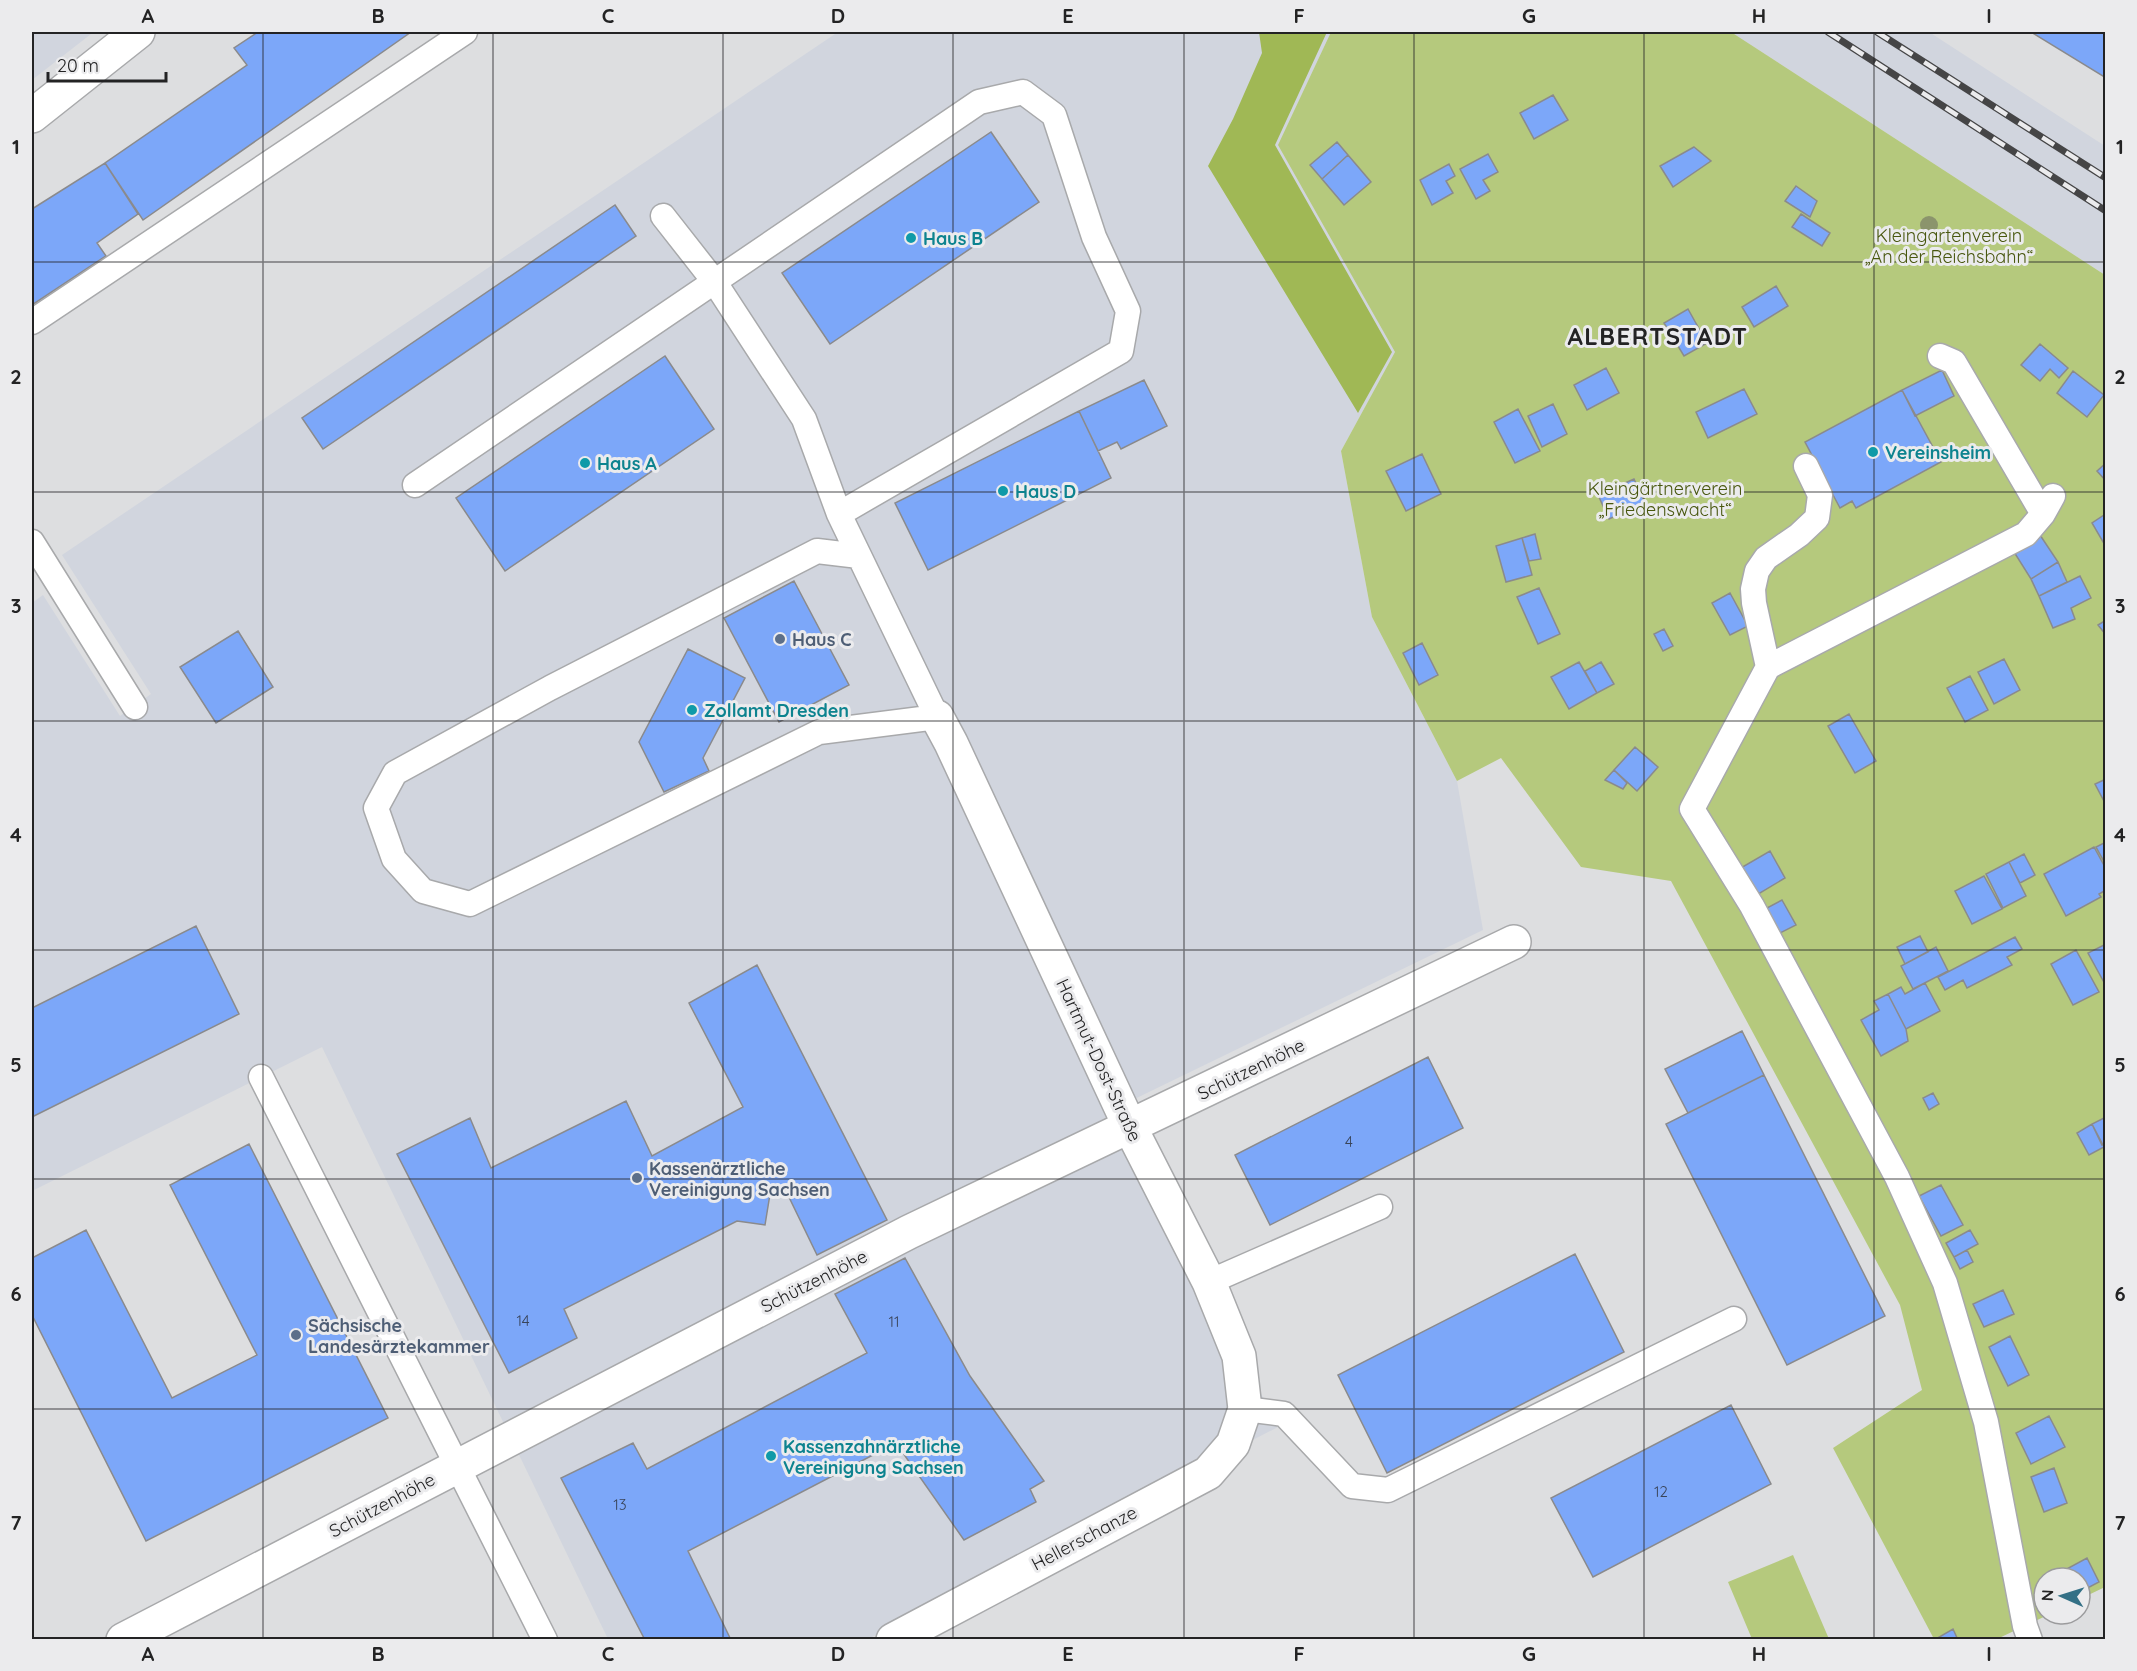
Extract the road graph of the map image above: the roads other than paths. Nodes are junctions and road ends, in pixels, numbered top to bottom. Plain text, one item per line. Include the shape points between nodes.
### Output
1 (138, 32) edge
2 (465, 32) edge
3 (32, 116) edge
4 (663, 216) dead end
5 (714, 281) junction
6 (32, 322) edge
7 (1940, 356) dead end
8 (1806, 466) dead end
9 (415, 485) dead end
10 (839, 514) junction
11 (32, 542) edge
12 (858, 556) junction
13 (1768, 667) junction
14 (135, 707) dead end
15 (937, 717) junction
16 (1514, 942) dead end
17 (261, 1077) dead end
18 (1130, 1127) junction
19 (1380, 1207) dead end
20 (1209, 1282) junction
21 (1734, 1319) dead end
22 (1245, 1409) junction
23 (457, 1466) junction
24 (903, 1637) edge
25 (123, 1640) edge
26 (545, 1640) edge
27 (2030, 1640) edge

1 - 3 street
2 - 6 lane
4 - 5 lane
5 - 9 lane
5 - 10 lane via 804,419
5 - 10 lane via 979,102 1023,92 1054,115 1094,237 1128,311 1121,351
7 - 13 lane via 1954,362 2048,505 2026,534
8 - 13 lane via 1820,495 1817,518 1766,558 1757,571 1753,589
10 - 12 lane
11 - 14 lane
12 - 15 lane
12 - 15 lane via 817,551 550,688 395,773 376,808 394,859 423,891 470,904 819,732
13 - 27 lane via 1692,808 1752,906 1897,1177 1945,1283 1986,1422
15 - 18 street, Hartmut-Dost-Straße
16 - 18 street, Schützenhöhe
17 - 23 lane
18 - 20 street, Hartmut-Dost-Straße
18 - 23 street, Schützenhöhe via 909,1232
19 - 20 lane
20 - 22 street, Hartmut-Dost-Straße via 1239,1356
21 - 22 lane via 1388,1490 1352,1486 1284,1414
22 - 24 street, Hellerschanze via 1233,1444 1208,1473
23 - 25 street, Schützenhöhe
23 - 26 lane

